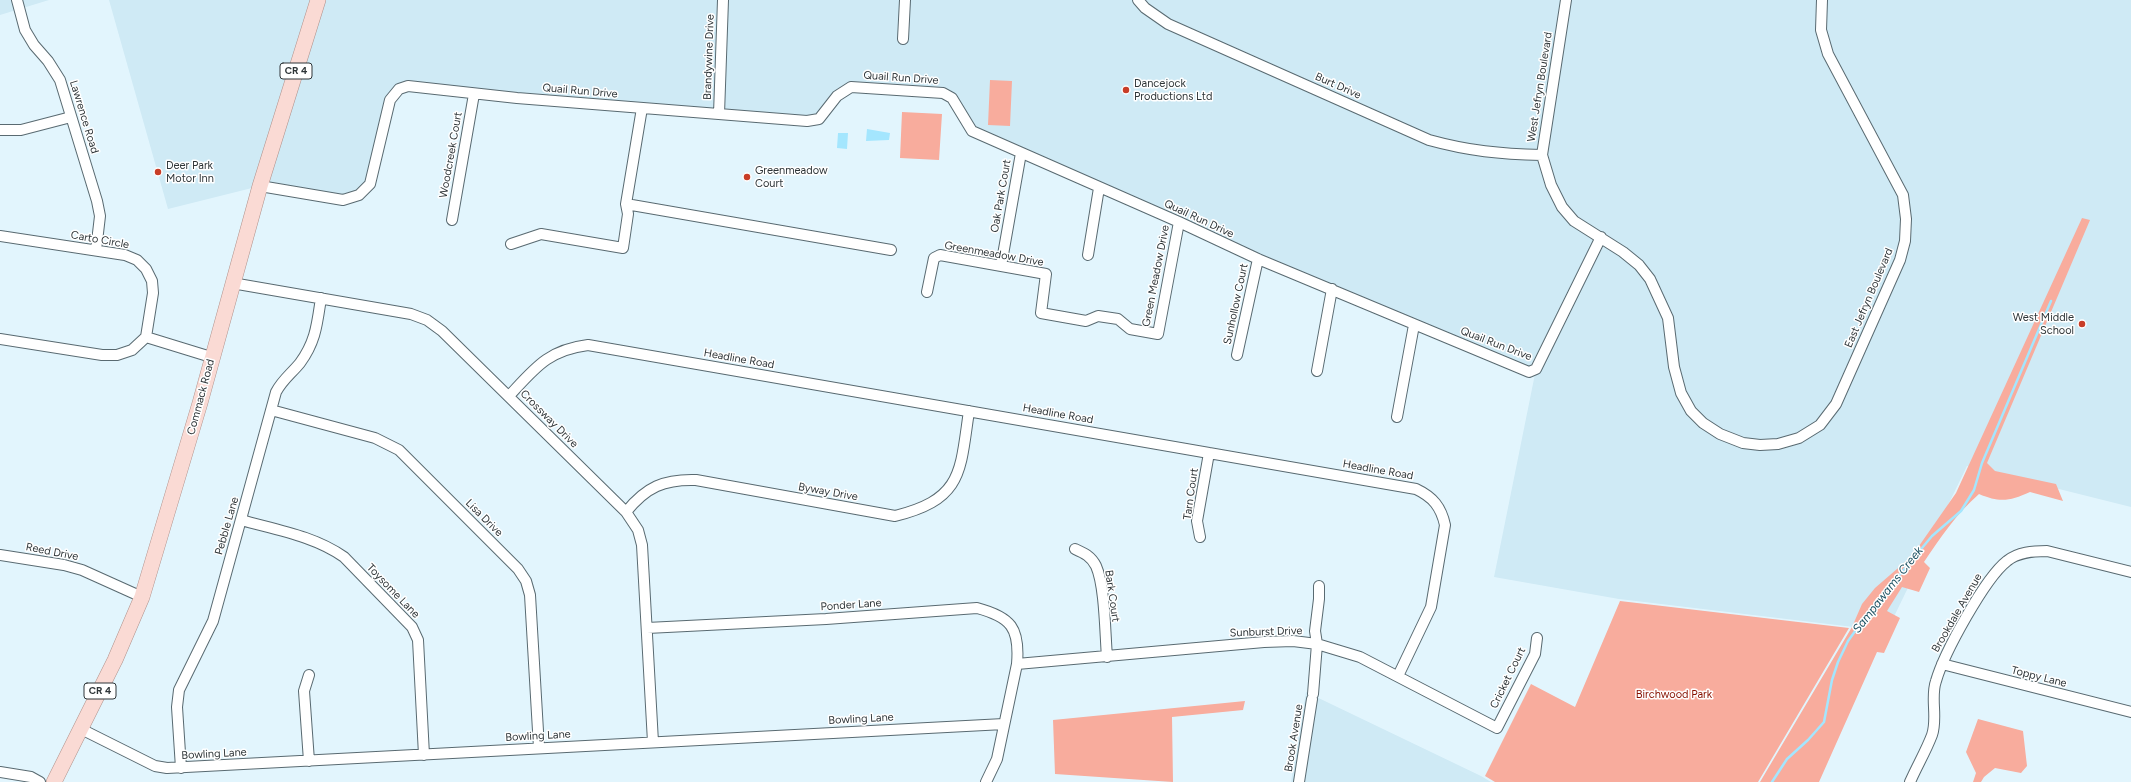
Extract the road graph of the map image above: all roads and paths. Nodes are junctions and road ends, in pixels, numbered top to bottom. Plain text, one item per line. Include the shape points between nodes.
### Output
1 (17, 0) edge
2 (318, 0) edge
3 (723, 0) edge
4 (904, 0) edge
5 (1138, 0) edge
6 (1566, 0) edge
7 (1822, 0) edge
8 (903, 39) dead end
9 (474, 94) junction
10 (642, 108) junction
11 (719, 114) junction
12 (71, 117) junction
13 (0, 130) edge
14 (1021, 153) junction
15 (1542, 155) junction
16 (260, 186) junction
17 (1099, 188) junction
18 (626, 204) junction
19 (452, 220) dead end
20 (1179, 222) junction
21 (0, 236) edge
22 (1601, 237) junction
23 (511, 244) dead end
24 (96, 250) junction
25 (891, 250) dead end
26 (1088, 255) dead end
27 (1258, 259) junction
28 (1002, 266) junction
29 (232, 283) junction
30 (1332, 289) junction
31 (927, 292) dead end
32 (321, 298) junction
33 (1041, 313) joint
34 (1414, 325) junction
35 (146, 337) junction
36 (0, 339) edge
37 (1238, 355) dead end
38 (211, 357) junction
39 (1674, 367) joint
40 (1317, 371) dead end
41 (509, 396) junction
42 (271, 410) junction
43 (969, 411) junction
44 (1397, 417) dead end
45 (1209, 453) junction
46 (626, 512) junction
47 (241, 520) junction
48 (1200, 537) dead end
49 (1075, 549) dead end
50 (0, 555) edge
51 (2131, 572) edge
52 (1319, 586) dead end
53 (142, 597) junction
54 (647, 628) junction
55 (1537, 638) dead end
56 (1316, 644) junction
57 (1107, 657) junction
58 (1017, 664) junction
59 (1942, 664) junction
60 (309, 676) dead end
61 (1398, 676) junction
62 (2131, 712) edge
63 (1004, 724) junction
64 (1497, 728) joint
65 (81, 729) junction
66 (653, 742) junction
67 (539, 748) junction
68 (424, 755) junction
69 (309, 760) junction
70 (181, 768) junction
71 (0, 772) edge
72 (40, 782) edge
73 (54, 782) edge
74 (986, 782) edge
75 (1299, 782) edge
76 (1910, 782) edge

1 - 12 street, Lawrence Road via 26,30 34,45 60,80
2 - 16 main road, Commack Road / CR 4
3 - 11 street, Brandywine Drive
4 - 8 street
5 - 15 street, Burt Drive via 1168,24 1429,140 1490,154
6 - 15 street, West Jefryn Boulevard
7 - 39 street, East Jefryn Boulevard via 1821,30 1828,54 1903,195 1905,241 1897,267 1836,404 1820,425 1799,438 1778,444 1760,445 1744,443 1720,434 1691,411 1681,393
9 - 10 street, Quail Run Drive
9 - 16 street, Quail Run Drive via 408,86 399,89 390,100 370,184 359,195 343,200
9 - 19 street, Woodcreek Court
10 - 11 street, Quail Run Drive
10 - 18 street
11 - 14 street, Quail Run Drive via 813,121 825,112 837,96 851,87 938,91 952,98 972,131
12 - 13 street via 21,130
12 - 24 street, Lawrence Road via 100,216
14 - 17 street, Quail Run Drive
14 - 28 street, Oak Park Court
15 - 22 street, West Jefryn Boulevard via 1551,185 1562,207 1574,221
16 - 29 main road, Commack Road / CR 4
17 - 20 street, Quail Run Drive
17 - 26 street
18 - 23 street via 628,214 623,248 541,234
18 - 25 street
20 - 27 street, Quail Run Drive
20 - 33 street, Green Meadow Drive via 1158,334 1130,329 1118,319 1098,316 1086,321
21 - 24 street, Carto Circle
22 - 34 street, Quail Run Drive via 1536,369 1528,372
22 - 39 street, West Jefryn Boulevard via 1639,265 1650,279 1668,318
24 - 35 street, Carto Circle via 125,255 137,260 146,269 152,282 153,294
27 - 30 street, Quail Run Drive
27 - 37 street, Sunhollow Court
28 - 31 street, Greenmeadow Drive via 940,255 934,258
28 - 33 street, Greenmeadow Drive via 1046,274
29 - 32 street, Crossway Drive
29 - 38 main road, Commack Road / CR 4
30 - 34 street, Quail Run Drive
30 - 40 street
32 - 41 street, Crossway Drive via 411,314 427,320 442,331
32 - 42 street, Pebble Lane via 316,335 309,350 282,380
34 - 44 street
35 - 36 street via 132,350 117,355 102,355
35 - 38 street
38 - 53 main road, Commack Road / CR 4
41 - 43 street, Headline Road via 551,355 568,347 588,345
41 - 46 street, Crossway Drive
42 - 47 street, Pebble Lane
42 - 67 street, Lisa Drive via 374,438 399,450 518,569 526,581 530,595
43 - 45 street, Headline Road
43 - 46 street, Byway Drive via 961,466 954,482 939,498 917,510 895,516 696,480 681,480 650,488
45 - 48 street, Tarn Court via 1198,521
45 - 61 street, Headline Road via 1416,489 1430,496 1442,512 1445,525 1430,607
46 - 54 street, Crossway Drive via 638,530 642,545
47 - 68 street, Toysome Lane via 331,548 344,557 412,627 418,640
47 - 70 street, Pebble Lane via 213,621 179,690 177,707
49 - 57 street, Bark Court via 1087,554 1096,566
50 - 53 street, Reed Drive via 82,570
51 - 59 street, Brookdale Avenue via 2047,552 2018,554 1997,570 1980,594
52 - 56 street, Brook Avenue
53 - 65 main road, Commack Road / CR 4
54 - 58 street, Ponder Lane via 977,608 997,613 1008,622 1016,635
54 - 66 street, Crossway Drive
55 - 64 street, Cricket Court via 1535,654
56 - 57 street, Sunburst Drive via 1294,641 1264,642
56 - 61 street, Sunburst Drive via 1360,657
56 - 75 street, Brook Avenue via 1312,696
57 - 58 street, Sunburst Drive
58 - 63 street, Ponder Lane
59 - 62 street, Toppy Lane
59 - 76 street, Brookdale Avenue via 1935,682 1933,733
60 - 69 street via 304,691
61 - 64 street, Sunburst Drive
63 - 66 street, Bowling Lane
63 - 74 street, Ponder Lane via 997,759
65 - 70 street, Bowling Lane via 156,766
65 - 73 main road, Commack Road / CR 4
66 - 67 street, Bowling Lane
67 - 68 street, Bowling Lane
68 - 69 street, Bowling Lane
69 - 70 street, Bowling Lane
71 - 72 street via 31,777

